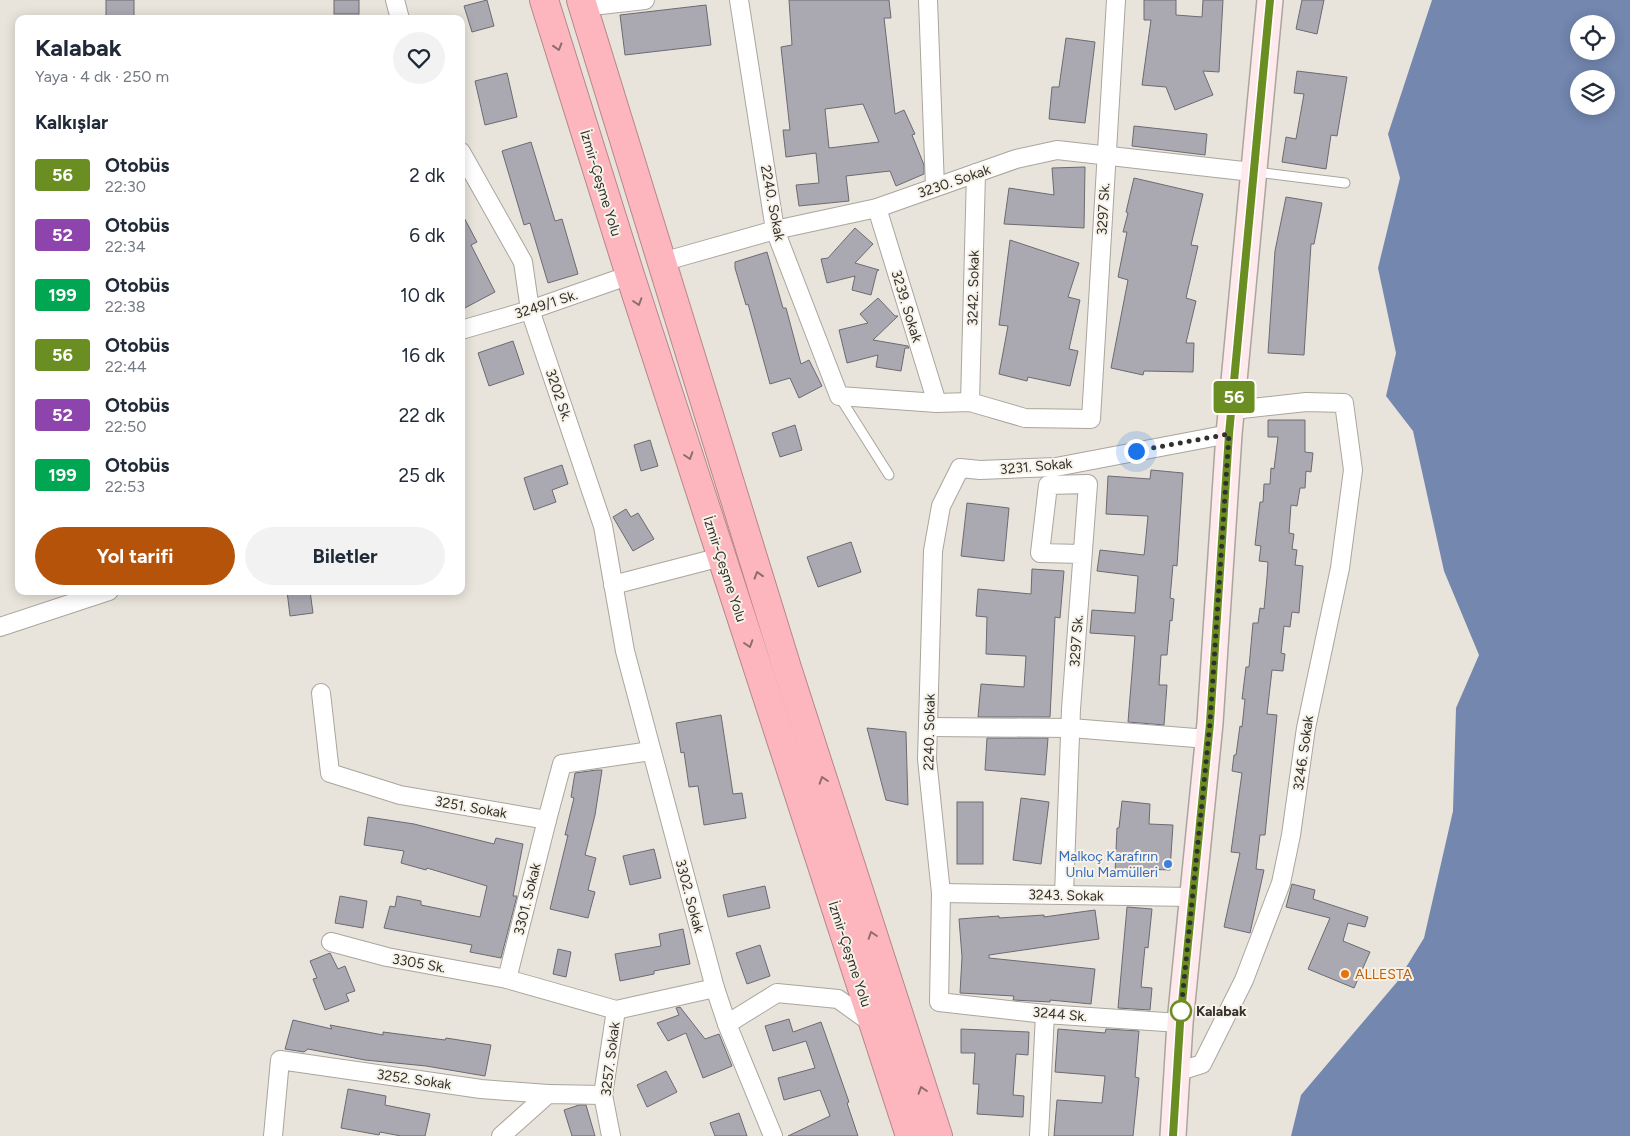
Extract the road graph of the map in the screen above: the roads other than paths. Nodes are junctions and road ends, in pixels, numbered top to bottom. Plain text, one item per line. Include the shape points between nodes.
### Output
1 (394, 0) edge
2 (544, 0) edge
3 (645, 0) edge
4 (739, 0) edge
5 (928, 0) edge
6 (1116, 0) edge
7 (1270, 0) edge
8 (582, 3) edge
9 (399, 15) edge
10 (1106, 155) junction
11 (465, 159) edge
12 (1252, 172) junction
13 (976, 173) junction
14 (1345, 183) dead end
15 (935, 186) junction
16 (878, 208) junction
17 (775, 230) junction
18 (662, 262) junction
19 (630, 276) junction
20 (530, 310) junction
21 (465, 329) edge
22 (839, 396) junction
23 (970, 402) junction
24 (937, 403) junction
25 (1233, 410) junction
26 (1229, 434) junction
27 (960, 468) joint
28 (889, 475) dead end
29 (1082, 554) junction
30 (722, 557) junction
31 (613, 585) junction
32 (97, 595) edge
33 (0, 627) edge
34 (625, 651) joint
35 (321, 693) dead end
36 (929, 727) junction
37 (1070, 728) junction
38 (1208, 738) junction
39 (651, 751) junction
40 (547, 820) junction
41 (940, 893) junction
42 (1064, 894) junction
43 (1192, 897) junction
44 (331, 942) dead end
45 (507, 979) junction
46 (715, 988) junction
47 (939, 1002) joint
48 (616, 1010) junction
49 (1045, 1014) junction
50 (1180, 1023) junction
51 (728, 1024) junction
52 (874, 1025) junction
53 (1177, 1072) junction
54 (548, 1094) junction
55 (603, 1094) junction
56 (272, 1136) edge
57 (500, 1136) edge
58 (611, 1136) edge
59 (773, 1136) edge
60 (910, 1136) edge
61 (938, 1136) edge
62 (1039, 1136) edge
63 (1173, 1136) edge

1 - 9 street
2 -> 19 highway, İzmir-Çeşme Yolu
3 - 8 street
4 - 17 street, 2240. Sokak
5 - 15 street
6 - 10 street, 3297 Sk.
7 - 12 street
8 - 18 highway, İzmir-Çeşme Yolu
10 - 12 street, 3230. Sokak
10 - 13 street, 3230. Sokak via 1057,150 1016,159
10 - 23 street, 3297 Sk. via 1091,419 1025,418
11 - 20 street, 3202 Sk. via 523,262
12 - 14 lane
12 - 25 street
13 - 15 street, 3230. Sokak
13 - 23 street, 3242. Sokak
15 - 16 street, 3230. Sokak
16 - 17 street, 3230. Sokak
16 - 24 street, 3239. Sokak
17 - 18 street, 3230. Sokak
17 - 22 street, 2240. Sokak
61 -> 18 highway, İzmir-Çeşme Yolu via 787,668
19 - 20 street, 3249/1 Sk.
19 -> 30 highway, İzmir-Çeşme Yolu
20 - 21 street, 3249/1 Sk.
20 - 31 street, 3202 Sk. via 603,526
22 - 24 street
22 - 28 lane
23 - 24 street
25 - 26 street
25 - 53 street, 3246. Sokak via 1306,402 1344,403 1353,470 1340,568 1306,728 1281,883 1244,980 1202,1064
26 - 27 street, 3231. Sokak via 1056,467
26 - 38 street
27 - 36 street, 2240. Sokak via 941,506 932,551
29 - 29 street, 3297 Sk. via 1088,484 1048,485 1040,552
29 - 37 street, 3297 Sk.
30 - 31 street
30 -> 52 highway, İzmir-Çeşme Yolu
31 - 34 street, 3202 Sk.
32 - 33 street
34 - 39 street, 3302. Sokak
35 - 40 street, 3251. Sokak via 330,773 400,795
36 - 37 street
36 - 41 street, 2240. Sokak via 927,759
37 - 38 street
37 - 42 street, 3297 Sk.
38 - 43 street
39 - 40 street via 562,764
39 - 46 street, 3302. Sokak
40 - 45 street, 3301. Sokak
41 - 42 street, 3243. Sokak
41 - 47 street, 2240. Sokak
42 - 43 street, 3243. Sokak
43 - 50 street
44 - 45 street, 3305 Sk. via 387,957
45 - 48 street, 3305 Sk.
46 - 48 street
46 - 51 street, 3302. Sokak
47 - 49 street, 3244 Sk.
48 - 55 street, 3257. Sokak
49 - 50 street, 3244 Sk.
49 - 62 street
50 - 53 street
51 - 52 street via 777,993 838,999
51 - 59 street, 3302. Sokak
52 - 60 highway, İzmir-Çeşme Yolu
53 - 63 street
54 - 55 street, 3252. Sokak
54 - 56 street, 3252. Sokak via 482,1089 280,1060
54 - 57 street
55 - 58 street, 3257. Sokak

